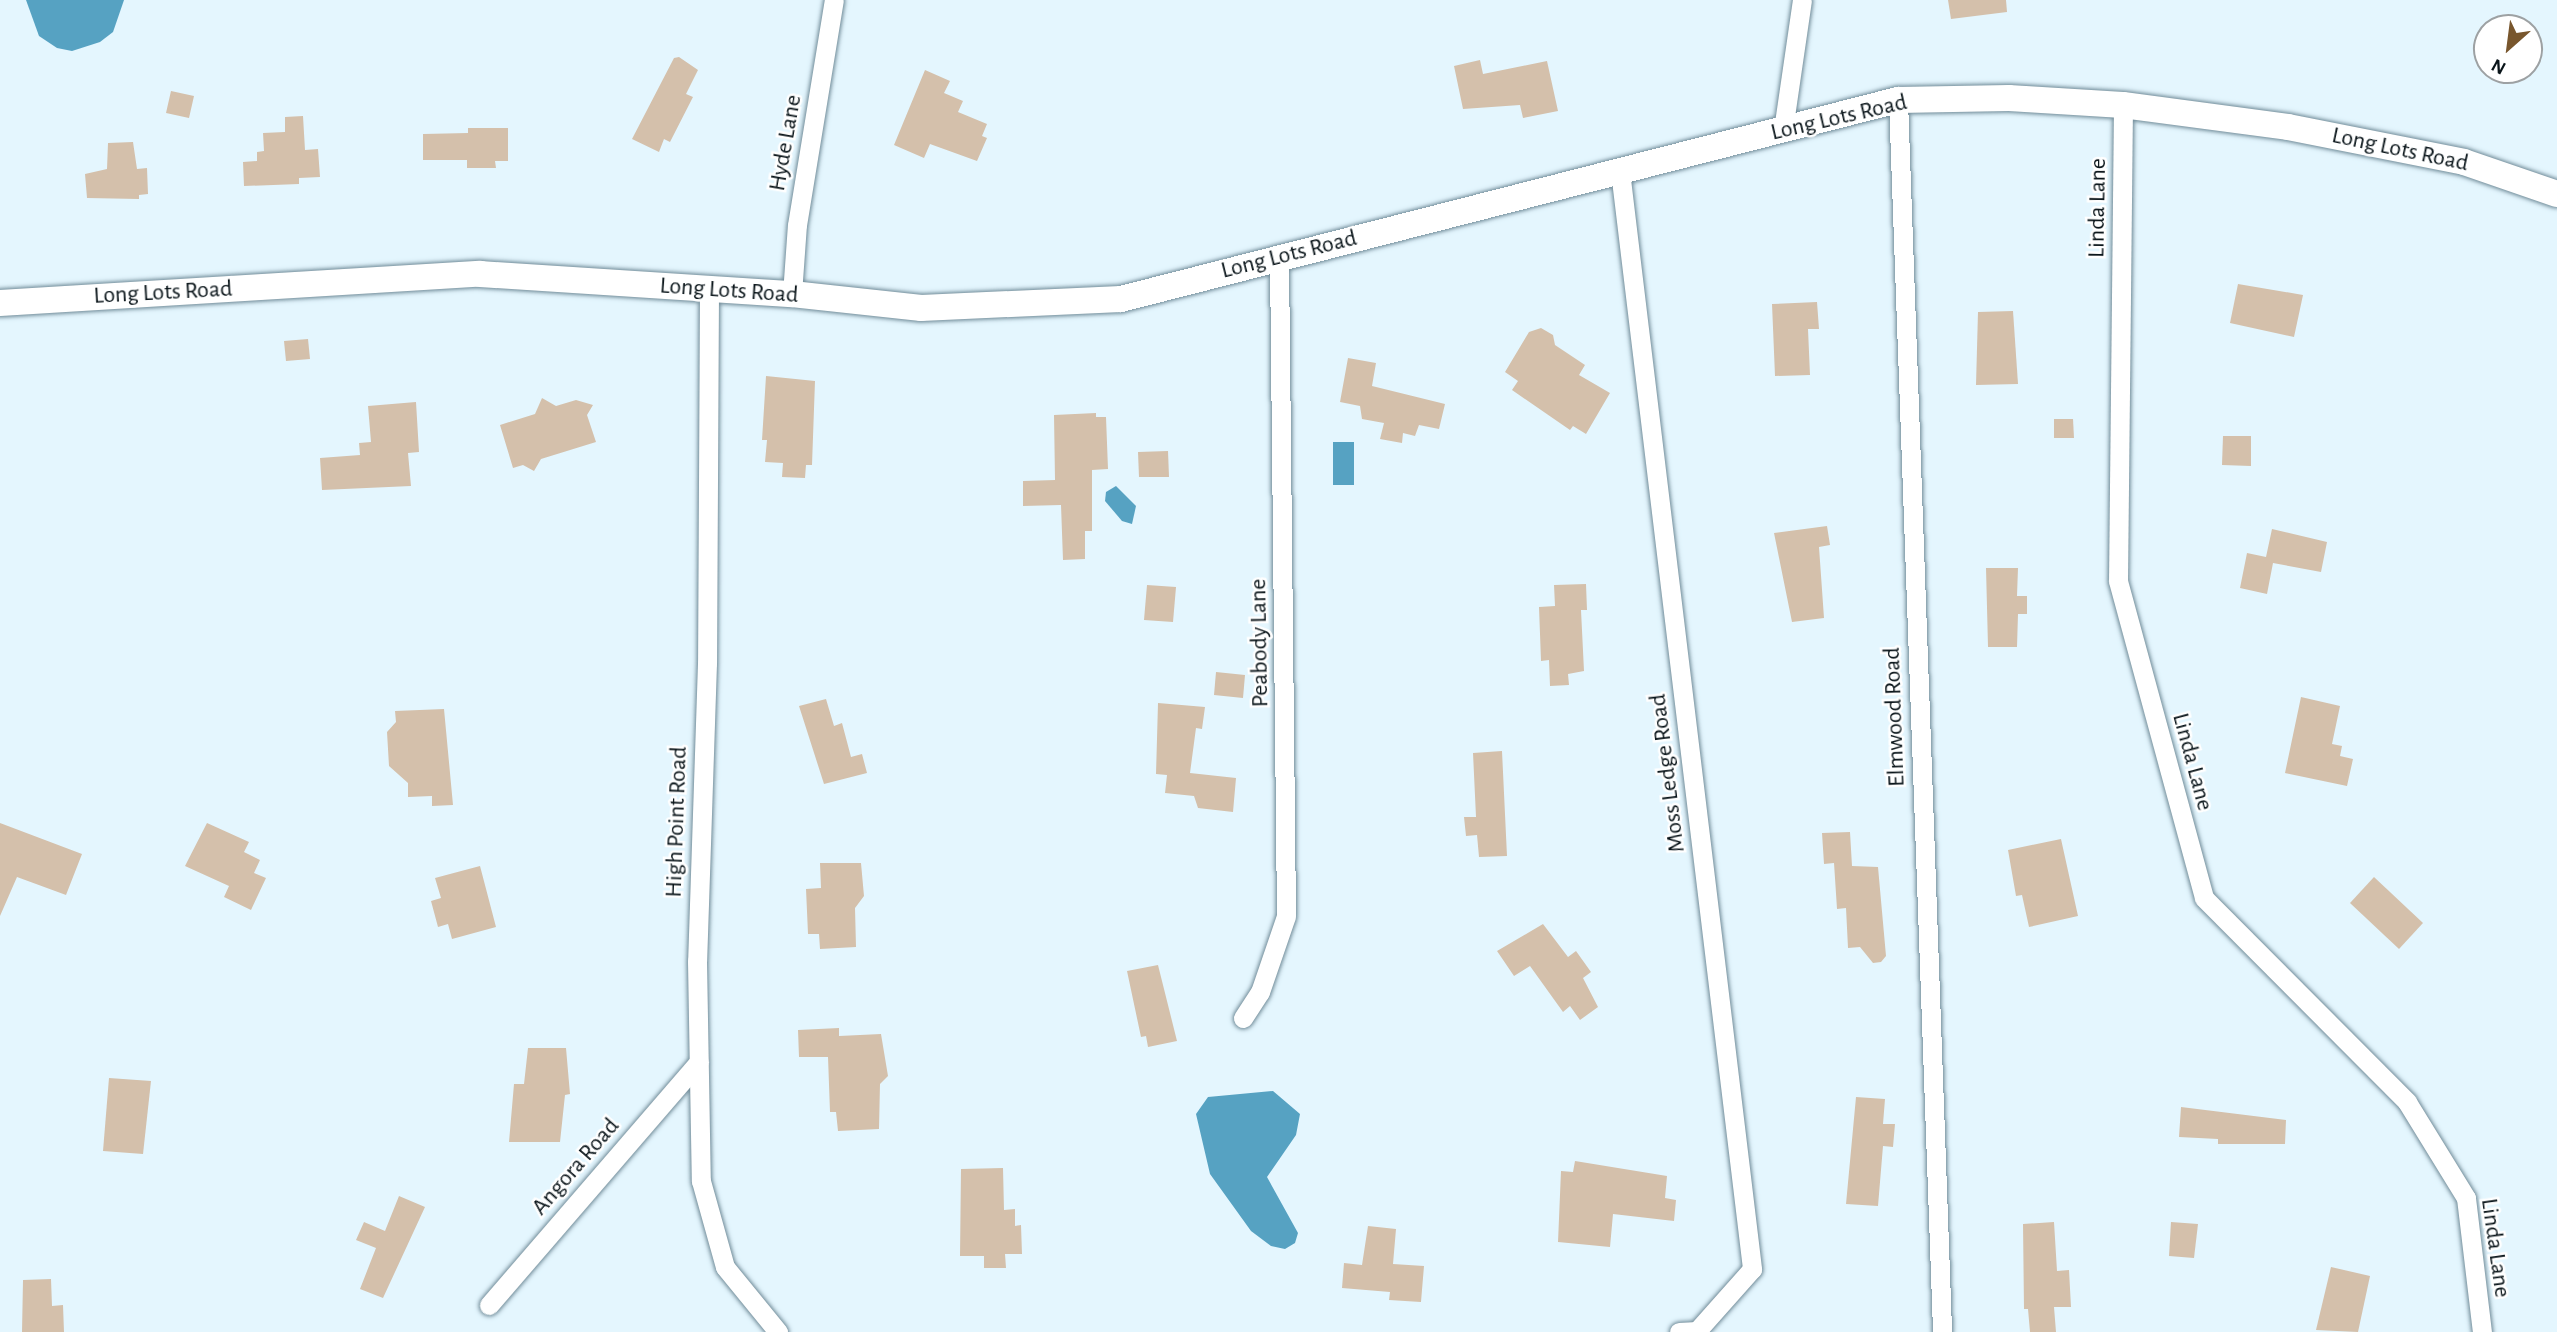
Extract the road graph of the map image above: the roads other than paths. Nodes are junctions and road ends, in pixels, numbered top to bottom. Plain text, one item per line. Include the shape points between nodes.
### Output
1 (834, 0) edge
2 (1802, 0) edge
3 (1898, 100) junction
4 (2123, 106) junction
5 (1783, 130) junction
6 (1620, 171) junction
7 (2557, 194) edge
8 (1279, 258) junction
9 (709, 291) junction
10 (792, 294) junction
11 (0, 303) edge
12 (1243, 1018) dead end
13 (699, 1062) junction
14 (489, 1305) dead end
15 (778, 1332) edge
16 (1679, 1332) edge
17 (1942, 1332) edge
18 (2482, 1332) edge

1 - 10 street, Hyde Lane via 797,225
2 - 5 street
3 - 4 main road, Long Lots Road via 2009,98
3 - 5 main road, Long Lots Road
3 - 17 street, Elmwood Road
4 - 7 main road, Long Lots Road via 2303,129 2465,162
4 - 18 street, Linda Lane via 2118,581 2204,898 2407,1101 2466,1198
5 - 6 main road, Long Lots Road
6 - 8 main road, Long Lots Road
6 - 16 street, Moss Ledge Road via 1752,1269 1697,1331
8 - 10 main road, Long Lots Road via 1121,299 921,308
8 - 12 street, Peabody Lane via 1286,916 1260,992
9 - 10 main road, Long Lots Road
9 - 11 main road, Long Lots Road via 480,274
9 - 13 street, High Point Road via 708,663 697,961
13 - 14 street, Angora Road
13 - 15 street, High Point Road via 701,1181 711,1228 725,1267

